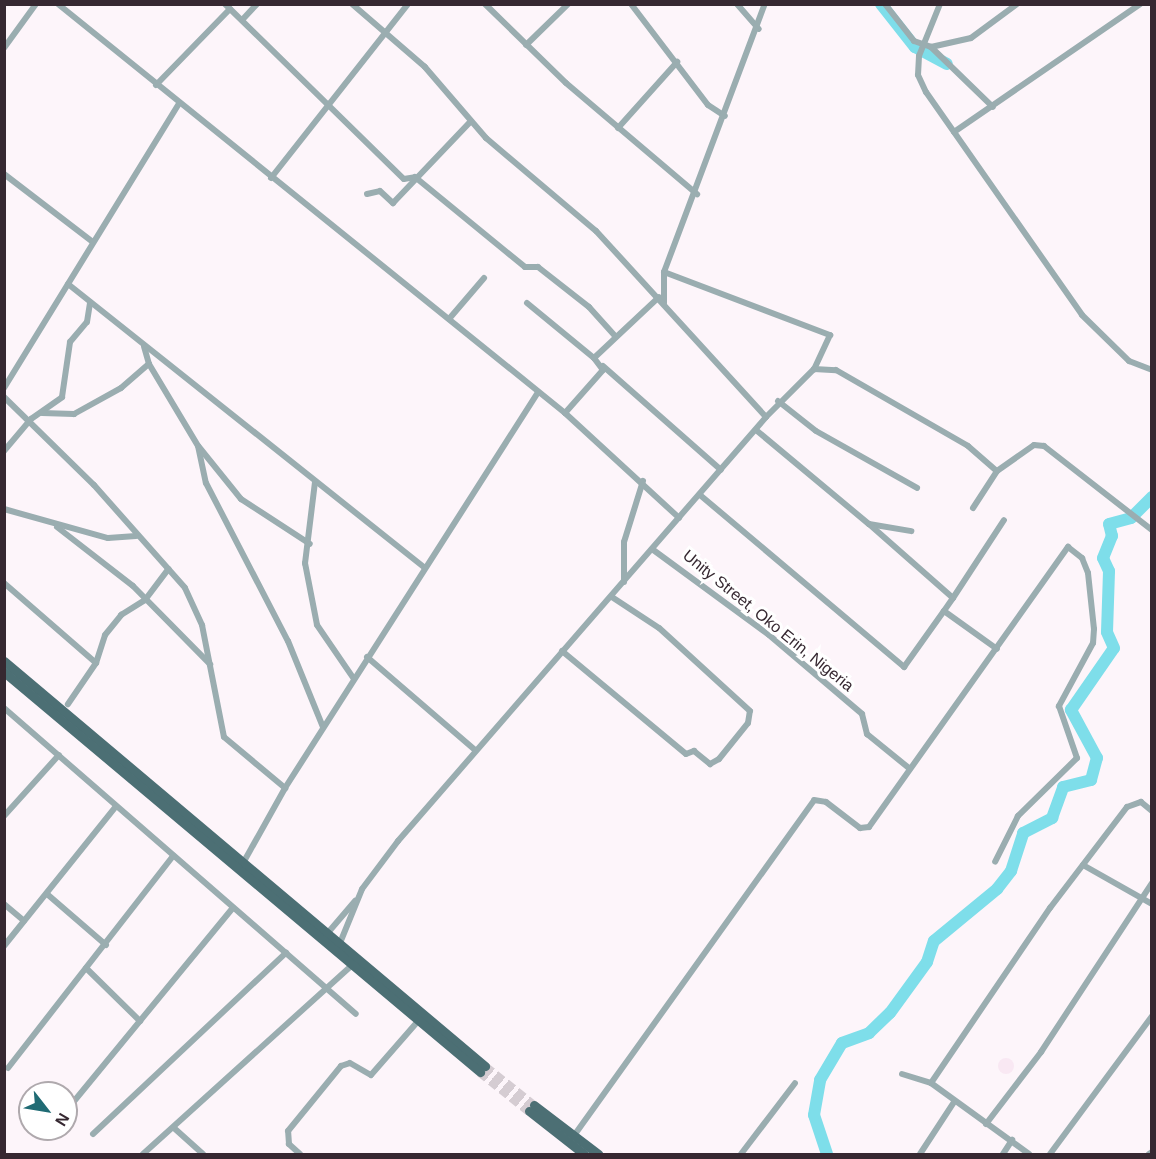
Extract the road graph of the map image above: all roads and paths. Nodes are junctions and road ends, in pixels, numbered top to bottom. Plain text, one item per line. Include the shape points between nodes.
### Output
1 (36, 4) edge
2 (58, 4) edge
3 (258, 4) edge
4 (352, 4) edge
5 (408, 4) edge
6 (568, 4) edge
7 (631, 4) edge
8 (737, 4) edge
9 (765, 4) edge
10 (885, 4) edge
11 (940, 4) edge
12 (1017, 4) edge
13 (1140, 4) edge
14 (487, 5) edge
15 (228, 7) edge
16 (243, 19) junction
17 (759, 29) junction
18 (387, 35) junction
19 (526, 45) junction
20 (922, 47) junction
21 (931, 47) junction
22 (4, 48) edge
23 (677, 62) junction
24 (156, 85) junction
25 (179, 103) junction
26 (330, 106) junction
27 (992, 107) junction
28 (725, 116) junction
29 (471, 122) junction
30 (618, 128) junction
31 (954, 132) junction
32 (6, 176) edge
33 (415, 177) junction
34 (271, 178) junction
35 (367, 194) dead end
36 (697, 194) junction
37 (93, 242) junction
38 (664, 272) junction
39 (484, 278) dead end
40 (68, 284) junction
41 (659, 297) junction
42 (90, 302) junction
43 (527, 303) dead end
44 (664, 307) junction
45 (449, 319) junction
46 (616, 337) junction
47 (144, 347) junction
48 (594, 358) junction
49 (148, 364) junction
50 (603, 366) junction
51 (814, 369) junction
52 (1152, 370) edge
53 (4, 388) edge
54 (537, 394) junction
55 (4, 397) edge
56 (778, 401) junction
57 (40, 412) junction
58 (565, 413) junction
59 (766, 417) junction
60 (31, 419) junction
61 (756, 430) junction
62 (198, 446) junction
63 (4, 452) edge
64 (721, 470) junction
65 (997, 471) junction
66 (643, 481) junction
67 (315, 483) junction
68 (917, 488) dead end
69 (700, 495) junction
70 (973, 508) dead end
71 (4, 509) edge
72 (679, 518) junction
73 (1004, 520) dead end
74 (869, 524) junction
75 (57, 527) junction
76 (1152, 530) edge
77 (911, 531) dead end
78 (136, 536) junction
79 (310, 544) junction
80 (652, 549) junction
81 (424, 567) junction
82 (168, 569) junction
83 (624, 582) junction
84 (4, 583) edge
85 (612, 597) junction
86 (953, 598) junction
87 (145, 600) junction
88 (944, 611) junction
89 (997, 649) junction
90 (562, 651) junction
91 (367, 657) junction
92 (4, 661) edge
93 (96, 663) junction
94 (210, 664) junction
95 (4, 672) edge
96 (354, 679) junction
97 (68, 704) dead end
98 (4, 708) edge
99 (323, 727) junction
100 (474, 749) junction
101 (58, 755) junction
102 (910, 769) junction
103 (285, 788) junction
104 (116, 806) junction
105 (1152, 811) edge
106 (4, 816) edge
107 (173, 856) junction
108 (995, 862) dead end
109 (242, 864) junction
110 (1083, 865) junction
111 (1152, 883) edge
112 (47, 894) junction
113 (357, 899) junction
114 (1142, 899) junction
115 (4, 904) edge
116 (1152, 904) edge
117 (233, 908) junction
118 (24, 921) junction
119 (325, 937) junction
120 (340, 943) junction
121 (106, 945) junction
122 (4, 946) edge
123 (286, 953) junction
124 (352, 965) junction
125 (86, 968) junction
126 (328, 990) junction
127 (356, 1014) dead end
128 (1152, 1016) edge
129 (419, 1020) junction
130 (140, 1021) junction
131 (8, 1068) dead end
132 (902, 1074) dead end
133 (795, 1083) dead end
134 (931, 1083) junction
135 (78, 1097) edge
136 (954, 1102) junction
137 (531, 1108) tunnel mouth
138 (986, 1124) junction
139 (174, 1128) junction
140 (93, 1134) dead end
141 (571, 1139) junction
142 (1012, 1140) junction
143 (143, 1155) edge
144 (203, 1155) edge
145 (300, 1155) edge
146 (584, 1155) edge
147 (598, 1155) edge
148 (741, 1155) edge
149 (920, 1155) edge
150 (1003, 1155) edge
151 (1029, 1155) edge
152 (1050, 1155) edge

1 - 22 street
2 - 24 street
3 - 16 street
4 - 18 street
5 - 18 street
6 - 19 street
7 - 23 street
8 - 17 street
9 - 17 street
10 - 20 street
11 - 20 street
12 - 21 street via 971,38
13 - 27 street
14 - 19 street
15 - 16 street
15 - 24 street
16 - 26 street
17 - 28 street
18 - 26 street
18 - 29 street via 425,67
19 - 30 street
20 - 21 street
20 - 31 street via 921,84
21 - 27 street
23 - 28 street via 708,105
23 - 30 street
24 - 25 street
25 - 34 street
25 - 37 street
26 - 33 street via 404,179
26 - 34 street
27 - 31 street
28 - 36 street
29 - 33 street
29 - 41 street via 596,231
30 - 36 street
31 - 52 street via 1082,315 1129,361
32 - 37 street
33 - 35 street via 393,203 380,191
33 - 46 street via 525,267 538,267 572,294
34 - 45 street
36 - 38 street
37 - 40 street
38 - 44 street
38 - 51 street via 830,335
39 - 45 street
40 - 42 street
40 - 53 street
41 - 44 street
41 - 46 street
42 - 47 street
42 - 57 street via 87,322 70,342 62,397
43 - 48 street
44 - 59 street
45 - 54 street
46 - 48 street
47 - 49 street
47 - 67 street
48 - 50 street
49 - 57 street via 74,414
49 - 62 street
50 - 58 street
50 - 64 street
51 - 56 street
51 - 65 street via 836,370 861,382 968,446
54 - 58 street
54 - 81 street
55 - 60 street
56 - 59 street
56 - 68 street via 816,431
57 - 60 street
58 - 66 street
59 - 61 street
60 - 63 street
60 - 78 street
61 - 64 street
61 - 74 street
62 - 79 street via 241,499
62 - 99 street via 206,483 288,641
64 - 69 street
65 - 70 street
65 - 76 street via 1034,445 1044,446 1134,520
66 - 72 street
66 - 83 street via 624,542
67 - 79 street
67 - 81 street
69 - 72 street
69 - 88 street via 904,666
71 - 75 street
72 - 80 street
73 - 86 street
74 - 77 street
74 - 86 street
75 - 78 street via 108,538
75 - 87 street
78 - 82 street
79 - 96 street via 305,563 317,626
80 - 83 street
80 - 102 street, Unity Street, Oko Erin, Nigeria via 694,576 862,714 867,734
81 - 91 street
82 - 87 street
82 - 94 street via 196,604
83 - 85 street
84 - 93 street
85 - 90 street
85 - 90 street via 659,628 750,711 748,723 719,759 710,764 694,751 686,754
86 - 88 street
87 - 93 street via 121,615 105,635
87 - 94 street
88 - 89 street
89 - 102 street
89 - 108 street via 1068,547 1082,558 1088,573 1093,643 1059,706 1077,758 1018,816
90 - 100 street
91 - 96 street
91 - 100 street
92 - 109 main road
93 - 97 street
94 - 103 street via 224,737
95 - 109 main road
96 - 99 street
98 - 101 street
99 - 103 street
100 - 113 street via 378,865
101 - 104 street
101 - 106 street
102 - 141 street via 865,829 819,797 814,800
103 - 109 street
104 - 107 street
104 - 112 street
105 - 110 street via 1141,802 1127,807
107 - 117 street
107 - 121 street
109 - 119 main road
110 - 114 street
110 - 134 street
111 - 114 street
112 - 118 street
112 - 121 street
113 - 119 street
113 - 120 street
114 - 116 street
114 - 138 street via 1041,1052
115 - 118 street
117 - 123 street
117 - 130 street
118 - 122 street
119 - 120 main road
119 - 124 main road
120 - 129 main road via 482,1069
121 - 125 street
123 - 126 street
123 - 140 street
124 - 126 street
124 - 129 main road
125 - 130 street
125 - 131 street
126 - 127 street
126 - 139 street
128 - 152 street
129 - 145 street via 371,1075 350,1063 342,1066 288,1131 289,1144
130 - 135 street
132 - 134 street
133 - 148 street
134 - 136 street
136 - 138 street
136 - 149 street
137 - 141 main road
138 - 142 street
139 - 143 street
139 - 144 street
141 - 146 main road
141 - 147 main road
142 - 150 street
142 - 151 street

